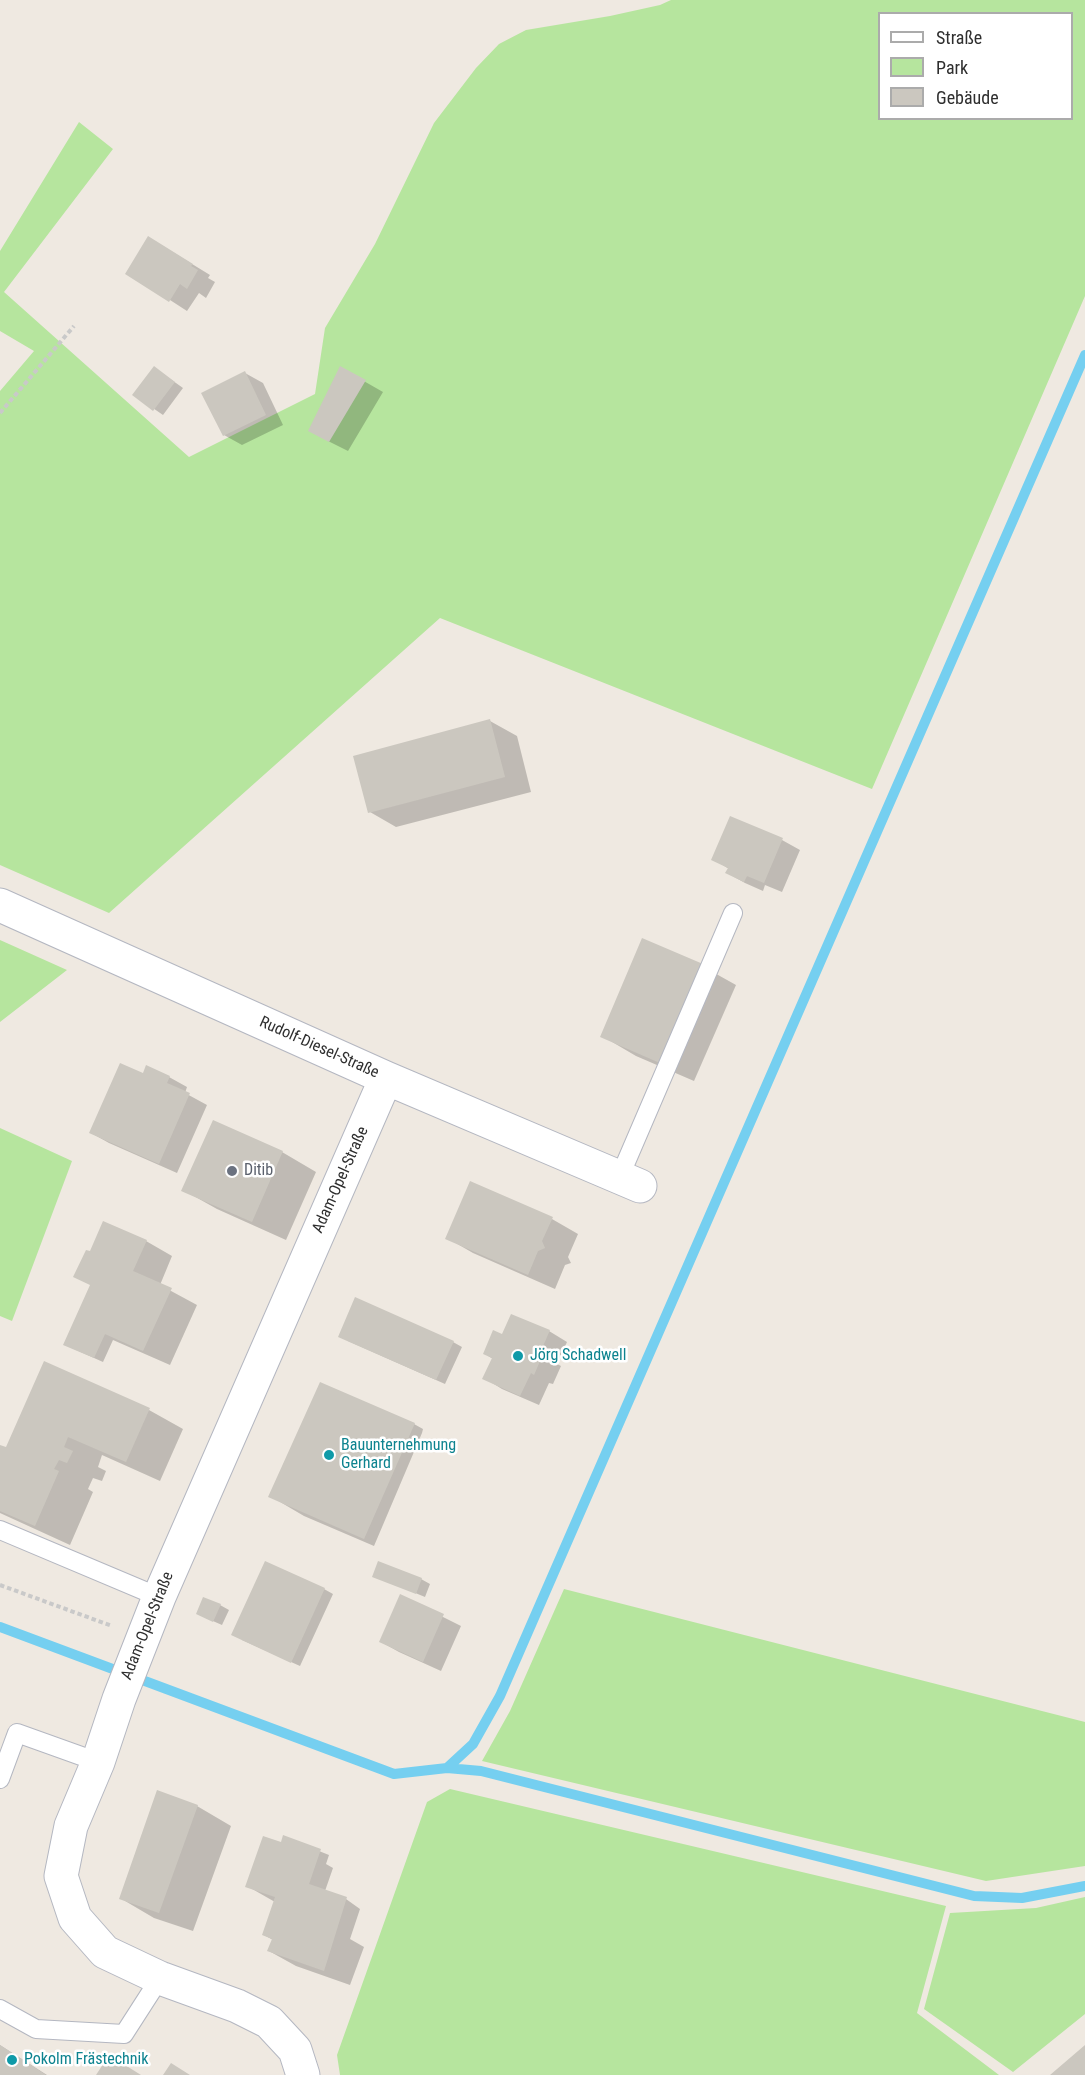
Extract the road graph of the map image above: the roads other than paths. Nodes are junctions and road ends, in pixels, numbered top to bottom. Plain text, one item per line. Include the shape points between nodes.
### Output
1 (0, 905) edge
2 (733, 913) dead end
3 (386, 1078) junction
4 (630, 1181) joint
5 (0, 1530) edge
6 (159, 1597) junction
7 (98, 1762) junction
8 (0, 1779) edge
9 (160, 1978) junction
10 (0, 2009) edge
11 (303, 2075) edge

1 - 3 street, Rudolf-Diesel-Straße
2 - 4 lane
3 - 4 street, Rudolf-Diesel-Straße
3 - 6 street, Adam-Opel-Straße
5 - 6 lane
6 - 7 street, Adam-Opel-Straße
7 - 8 lane via 16,1732
7 - 9 street, Adam-Opel-Straße via 71,1826 61,1876 75,1918 105,1952
9 - 10 lane via 124,2034 36,2029
9 - 11 street, Adam-Opel-Straße via 269,2022 295,2050

